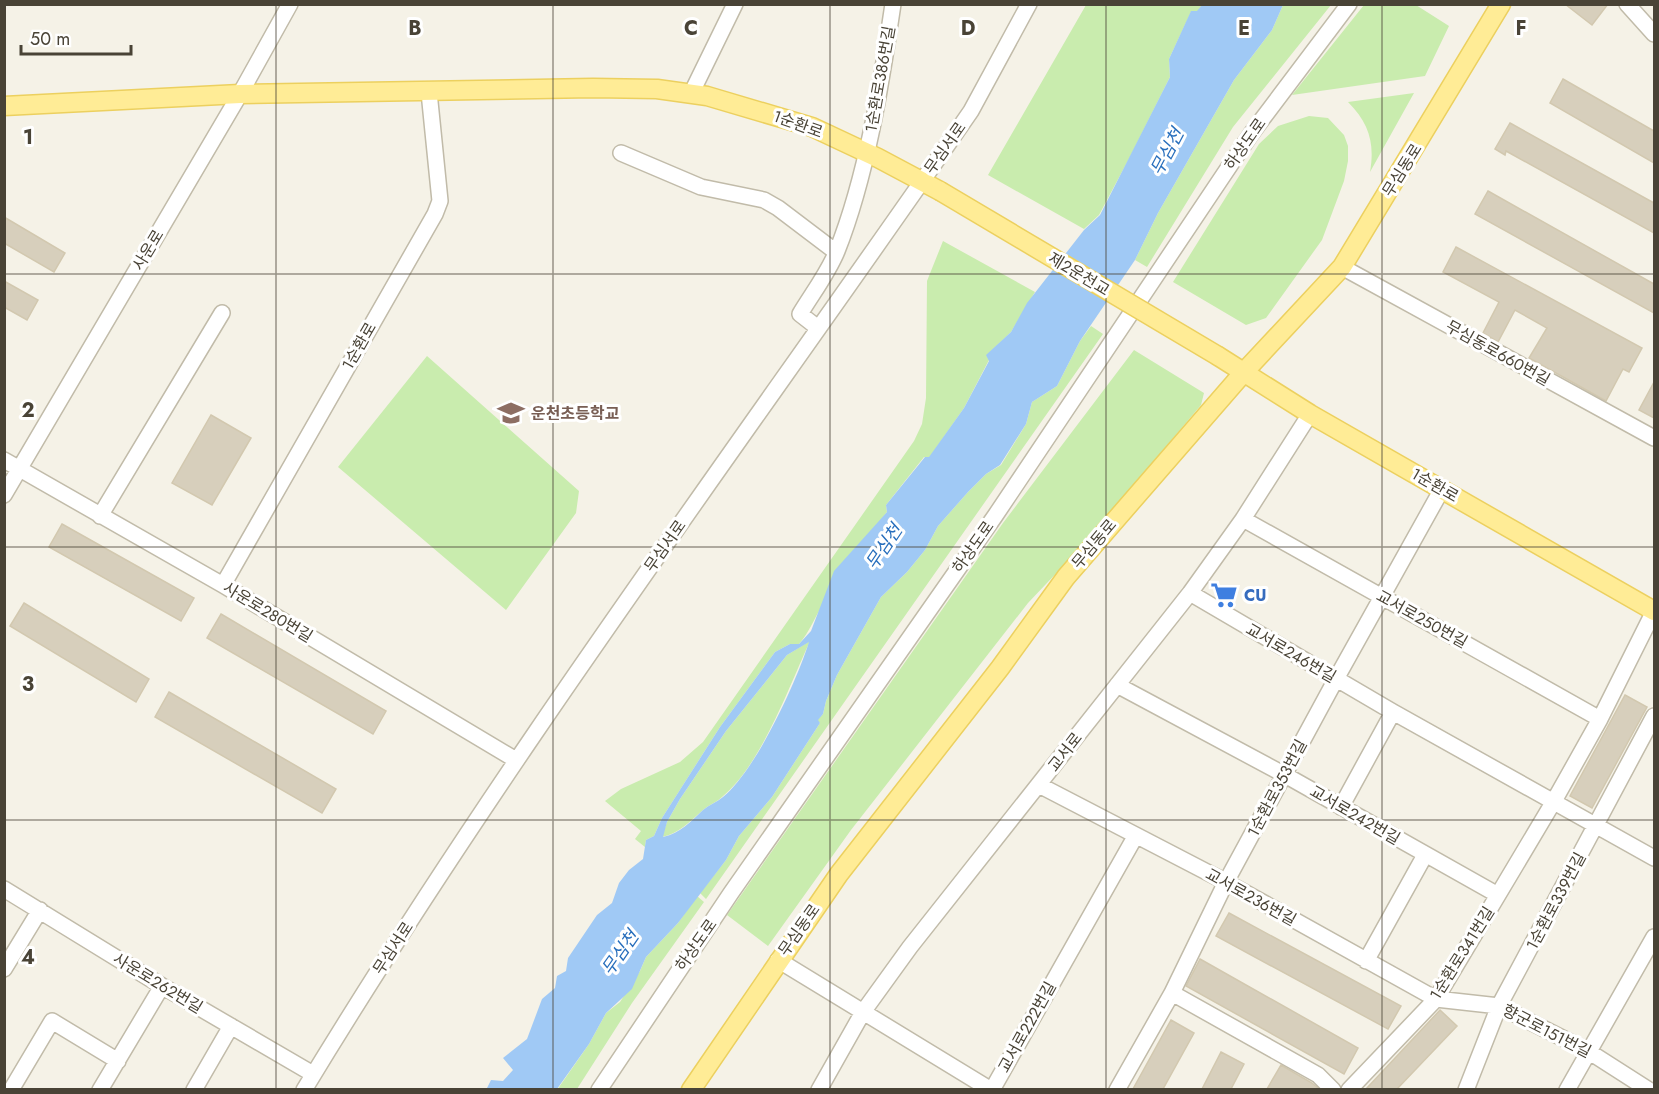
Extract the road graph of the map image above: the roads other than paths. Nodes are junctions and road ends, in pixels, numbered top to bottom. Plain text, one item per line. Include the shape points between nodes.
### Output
1 (290, 4) edge
2 (735, 4) edge
3 (893, 4) edge
4 (1029, 4) edge
5 (1349, 4) edge
6 (1501, 4) edge
7 (1627, 4) edge
8 (1654, 34) edge
9 (429, 92) junction
10 (240, 94) junction
11 (691, 94) junction
12 (4, 106) edge
13 (866, 152) junction
14 (621, 153) dead end
15 (921, 181) junction
16 (940, 191) joint
17 (836, 252) junction
18 (1342, 267) junction
19 (222, 313) dead end
20 (818, 328) junction
21 (1218, 356) joint
22 (1244, 372) junction
23 (1310, 414) junction
24 (1654, 438) edge
25 (4, 460) edge
26 (18, 469) junction
27 (1442, 489) junction
28 (4, 495) edge
29 (100, 516) junction
30 (1243, 519) junction
31 (223, 585) junction
32 (1190, 593) junction
33 (1383, 597) junction
34 (1654, 611) edge
35 (1336, 679) junction
36 (1117, 685) junction
37 (1393, 712) junction
38 (1654, 716) edge
39 (1600, 719) junction
40 (516, 760) junction
41 (1285, 775) junction
42 (1039, 785) junction
43 (1554, 801) junction
44 (1341, 807) junction
45 (1596, 825) junction
46 (1135, 837) junction
47 (1425, 855) junction
48 (1654, 858) edge
49 (1226, 882) junction
50 (4, 889) edge
51 (1498, 895) junction
52 (40, 910) junction
53 (1654, 937) edge
54 (778, 960) junction
55 (1366, 961) junction
56 (4, 969) edge
57 (162, 986) junction
58 (1172, 993) junction
59 (1436, 999) junction
60 (1499, 1006) junction
61 (863, 1012) junction
62 (231, 1026) junction
63 (1588, 1051) junction
64 (118, 1061) junction
65 (313, 1074) junction
66 (11, 1089) edge
67 (100, 1089) edge
68 (194, 1089) edge
69 (304, 1089) edge
70 (599, 1089) edge
71 (691, 1089) edge
72 (819, 1089) edge
73 (991, 1089) edge
74 (1117, 1089) edge
75 (1333, 1089) edge
76 (1349, 1089) edge
77 (1466, 1089) edge
78 (1568, 1089) edge
79 (1648, 1089) edge

1 - 10 street, 사운로
2 - 11 street
3 - 13 street, 1순환로386번길
4 - 15 street, 무심서로 via 971,111
5 - 70 street, 하상도로 via 1251,134 995,516
6 - 18 main road, 무심동로
7 - 8 street
9 - 10 main road, 1순환로
9 - 11 main road, 1순환로 via 593,88
9 - 31 street, 1순환로 via 440,201 435,214
10 - 12 main road, 1순환로
10 - 26 street, 사운로
11 - 13 main road, 1순환로 via 750,107
13 - 15 main road, 1순환로
13 - 17 street, 1순환로386번길
14 - 17 street via 701,187 764,200
15 - 16 main road, 1순환로
15 - 20 street, 무심서로
16 - 21 main road, 제2운천교, bridge
17 - 20 street, 1순환로386번길 via 800,314
18 - 22 main road, 무심동로
18 - 24 street, 무심동로660번길
19 - 29 street
20 - 40 street, 무심서로
21 - 22 main road, 1순환로
22 - 23 main road, 1순환로
22 - 54 main road, 무심동로 via 1066,577
23 - 27 main road, 1순환로
23 - 30 street, 교서로
25 - 26 street, 사운로280번길
26 - 28 street, 사운로
26 - 29 street, 사운로280번길
27 - 33 street, 1순환로353번길
27 - 34 main road, 1순환로
29 - 31 street, 사운로280번길
30 - 32 street, 교서로
30 - 33 street, 교서로250번길
31 - 40 street, 사운로280번길
32 - 35 street, 교서로246번길
32 - 36 street, 교서로
33 - 35 street, 1순환로353번길
33 - 39 street, 교서로250번길
34 - 39 street, 1순환로341번길
35 - 37 street, 교서로246번길
35 - 41 street, 1순환로353번길
36 - 41 street, 교서로242번길
36 - 42 street, 교서로
37 - 43 street, 교서로246번길
37 - 44 street
38 - 45 street, 1순환로339번길
39 - 43 street, 1순환로341번길
40 - 65 street, 무심서로
41 - 44 street, 교서로242번길
41 - 49 street, 1순환로353번길
42 - 46 street, 교서로236번길
42 - 61 street, 교서로
43 - 45 street, 교서로246번길
43 - 51 street, 1순환로341번길
44 - 47 street, 교서로242번길
45 - 48 street, 교서로246번길
45 - 60 street, 1순환로339번길
46 - 49 street, 교서로236번길
46 - 73 street, 교서로222번길
47 - 51 street, 교서로242번길
47 - 55 street
49 - 55 street, 교서로236번길
49 - 58 street, 1순환로353번길
50 - 52 street, 사운로262번길
51 - 59 street, 1순환로341번길
52 - 56 street
52 - 57 street, 사운로262번길
53 - 63 street
54 - 61 street, 교서로222번길
54 - 71 main road, 무심동로
55 - 59 street, 교서로236번길
57 - 62 street, 사운로262번길
57 - 64 street
58 - 74 street, 1순환로353번길
58 - 75 street via 1318,1075
59 - 60 street, 향군로151번길
59 - 76 street, 1순환로341번길
60 - 63 street, 향군로151번길
60 - 77 street, 1순환로339번길
61 - 72 street, 교서로
61 - 73 street, 교서로222번길
62 - 65 street, 사운로262번길
62 - 68 street
63 - 78 street
63 - 79 street, 향군로151번길
64 - 66 street via 52,1021
64 - 67 street
65 - 69 street, 무심서로

